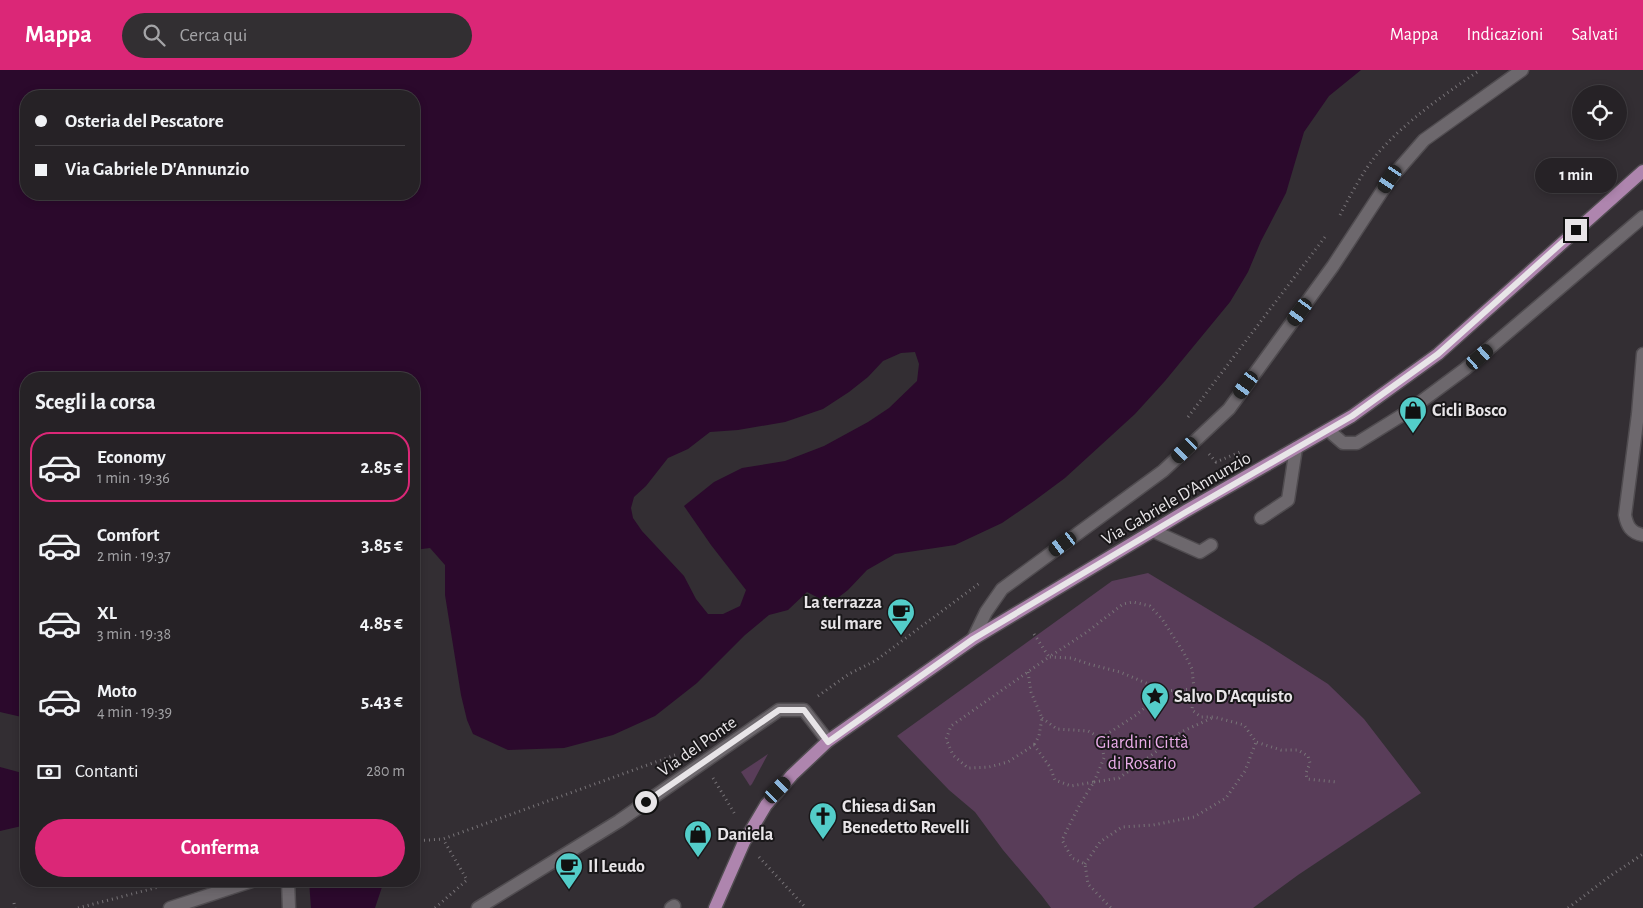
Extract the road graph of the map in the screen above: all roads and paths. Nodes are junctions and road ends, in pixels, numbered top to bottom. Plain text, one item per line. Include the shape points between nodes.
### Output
1 (1480, 70) edge
2 (1522, 70) edge
3 (1643, 171) edge
4 (1339, 216) dead end
5 (1643, 217) edge
6 (1329, 232) dead end
7 (1643, 354) edge
8 (1185, 421) dead end
9 (1328, 430) junction
10 (1196, 440) junction
11 (1296, 448) junction
12 (1252, 474) junction
13 (1261, 518) dead end
14 (1154, 531) junction
15 (1643, 535) edge
16 (1211, 545) dead end
17 (984, 580) dead end
18 (1034, 634) dead end
19 (973, 639) junction
20 (1048, 657) junction
21 (1028, 672) junction
22 (1194, 689) junction
23 (1165, 691) junction
24 (814, 698) dead end
25 (1214, 717) junction
26 (1042, 718) junction
27 (1100, 738) junction
28 (828, 742) junction
29 (1256, 742) junction
30 (1034, 745) junction
31 (702, 763) junction
32 (1094, 782) junction
33 (1336, 782) dead end
34 (740, 822) dead end
35 (443, 838) junction
36 (420, 841) edge
37 (744, 842) junction
38 (1643, 854) edge
39 (1085, 864) junction
40 (158, 887) edge
41 (234, 887) edge
42 (289, 887) edge
43 (14, 903) dead end
44 (15, 908) edge
45 (78, 908) edge
46 (170, 908) edge
47 (289, 908) edge
48 (435, 908) edge
49 (478, 908) edge
50 (715, 908) edge
51 (806, 908) edge
52 (1111, 908) edge
53 (1568, 908) edge

1 - 4 path via 1412,120 1377,154
2 - 10 street via 1424,140 1390,179 1333,266 1229,409
3 - 9 main road, Via Gabriele D'Annunzio via 1438,354
5 - 9 street via 1465,369 1407,412 1357,443 1343,443
6 - 8 path
7 - 15 street via 1625,515 1626,524 1632,531
9 - 11 main road, Via Gabriele D'Annunzio
10 - 12 path via 1216,462 1240,452
10 - 19 street via 1163,471 1002,588
11 - 12 main road, Via Gabriele D'Annunzio
11 - 13 street via 1288,500
12 - 14 main road, Via Gabriele D'Annunzio
14 - 16 street via 1200,552
14 - 19 main road, Via Gabriele D'Annunzio
17 - 24 path via 875,661 848,674
18 - 20 path
19 - 28 main road, Via Gabriele D'Annunzio
20 - 21 path
20 - 22 path via 1123,604 1133,602 1150,606 1162,619 1192,669
20 - 23 path via 1071,658 1120,672
21 - 26 path via 1031,692
21 - 30 path via 951,726 946,739 953,755 968,768 1008,762
22 - 23 path
22 - 25 path via 1192,710 1201,717
23 - 27 path
25 - 29 path via 1244,725
25 - 32 path via 1181,732 1119,778
26 - 27 path via 1057,729 1088,731
26 - 30 path
27 - 32 path via 1104,758
28 - 31 street, Via del Ponte via 804,710 779,710
28 - 37 main road, Via Gabriele D'Annunzio via 778,790
29 - 33 path via 1281,750 1298,750 1308,756 1307,779
29 - 39 path via 1245,771 1226,798 1194,817 1122,827 1100,842
30 - 32 path via 1055,780 1071,786
31 - 34 path
31 - 35 path via 692,749
31 - 49 street, Via del Ponte via 619,821
32 - 39 path via 1062,840 1072,858
35 - 36 path
35 - 48 path via 467,880
37 - 50 main road, Via Gabriele D'Annunzio
37 - 51 path
38 - 53 path
39 - 52 path via 1088,884
40 - 45 path
41 - 46 street
42 - 47 street
43 - 44 path

